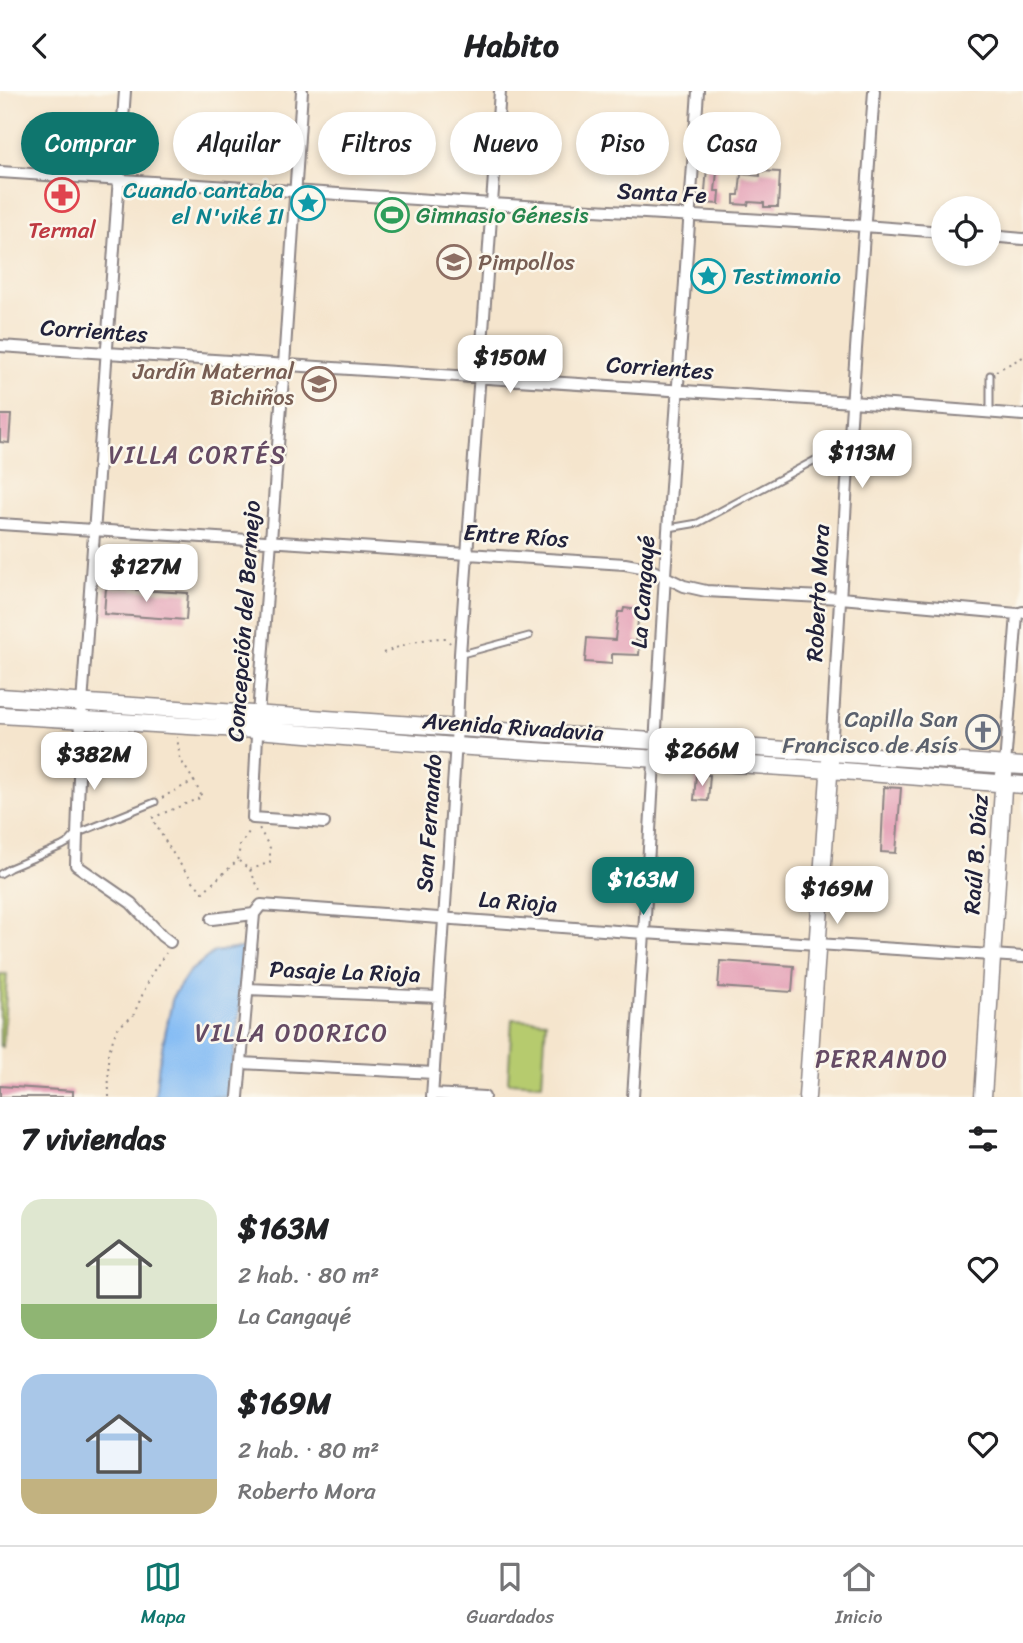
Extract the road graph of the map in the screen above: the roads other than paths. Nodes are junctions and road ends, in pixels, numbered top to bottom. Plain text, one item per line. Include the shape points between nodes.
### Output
1 (125, 91) edge
2 (302, 91) edge
3 (500, 91) edge
4 (698, 91) edge
5 (874, 91) edge
6 (0, 171) edge
7 (120, 180) junction
8 (295, 190) junction
9 (492, 204) junction
10 (689, 215) junction
11 (864, 226) junction
12 (931, 231) edge
13 (1001, 237) edge
14 (1023, 239) edge
15 (0, 346) edge
16 (107, 352) junction
17 (284, 365) junction
18 (989, 375) road end
19 (480, 377) junction
20 (677, 391) junction
21 (852, 402) junction
22 (990, 411) junction
23 (1023, 415) edge
24 (849, 449) junction
25 (0, 524) edge
26 (669, 528) junction
27 (95, 531) junction
28 (270, 541) junction
29 (468, 554) junction
30 (665, 575) junction
31 (841, 597) junction
32 (1020, 613) edge
33 (530, 636) dead end
34 (460, 654) junction
35 (0, 697) edge
36 (83, 702) junction
37 (0, 715) edge
38 (81, 719) junction
39 (257, 723) junction
40 (457, 727) junction
41 (654, 740) junction
42 (456, 746) junction
43 (831, 753) junction
44 (653, 759) junction
45 (1005, 765) junction
46 (1023, 766) edge
47 (830, 771) junction
48 (1003, 784) junction
49 (1023, 785) edge
50 (155, 802) road end
51 (324, 823) dead end
52 (76, 834) junction
53 (0, 874) edge
54 (258, 910) junction
55 (444, 918) junction
56 (212, 919) dead end
57 (644, 933) junction
58 (170, 942) road end
59 (817, 944) junction
60 (992, 956) junction
61 (1023, 957) edge
62 (248, 989) junction
63 (439, 997) junction
64 (242, 1063) junction
65 (434, 1073) junction
66 (433, 1095) edge
67 (239, 1097) edge
68 (484, 1097) edge
69 (633, 1097) edge
70 (807, 1097) edge
71 (983, 1097) edge

1 - 7 street
2 - 8 street, Concepción del Bermejo
3 - 9 street, San Fernando
4 - 10 street, La Cangayé
5 - 11 street, Roberto Mora
6 - 7 street, Santa Fe
7 - 8 street, Santa Fe
7 - 16 street
8 - 9 street, Santa Fe
8 - 17 street, Concepción del Bermejo
9 - 10 street, Santa Fe
9 - 19 street, San Fernando
10 - 11 street, Santa Fe
10 - 20 street, La Cangayé
11 - 12 street, Santa Fe
11 - 21 street, Roberto Mora
13 - 14 street
15 - 16 street, Corrientes
16 - 17 street, Corrientes
16 - 27 street
17 - 19 street, Corrientes
17 - 28 street, Concepción del Bermejo
18 - 22 lane
19 - 20 street, Corrientes
19 - 29 street, San Fernando
20 - 21 street, Corrientes
20 - 26 street, La Cangayé
21 - 22 street, Corrientes
21 - 24 street, Roberto Mora
22 - 23 street, Corrientes
24 - 26 lane via 815,460 698,523
24 - 31 street, Roberto Mora
25 - 27 street, Entre Ríos
26 - 30 street, La Cangayé
27 - 28 street, Entre Ríos
27 - 36 street
28 - 29 street, Entre Ríos
28 - 39 street, Concepción del Bermejo
29 - 30 street, Entre Ríos via 625,564
29 - 34 street, San Fernando
30 - 31 street, Entre Ríos via 706,591
30 - 41 street, La Cangayé
31 - 32 street, Entre Ríos
31 - 43 street, Roberto Mora
32 - 45 street, Raúl B. Díaz
33 - 34 lane
34 - 40 street, San Fernando
35 - 36 street, Avenida Rivadavia
36 - 38 street
36 - 39 street, Avenida Rivadavia
37 - 38 street, Avenida Rivadavia
38 - 39 street, Avenida Rivadavia via 178,726
38 - 52 street
39 - 40 street, Avenida Rivadavia
39 - 42 street, Avenida Rivadavia
39 - 51 street, Concepción del Bermejo via 253,818
40 - 41 street, Avenida Rivadavia
40 - 42 street, San Fernando
41 - 43 street, Avenida Rivadavia
41 - 44 street, La Cangayé
42 - 44 street, Avenida Rivadavia
42 - 55 street, San Fernando
43 - 45 street, Avenida Rivadavia
43 - 47 street, Roberto Mora
44 - 47 street, Avenida Rivadavia
44 - 57 street, La Cangayé
45 - 46 street, Avenida Rivadavia
45 - 48 street, Raúl B. Díaz
47 - 48 street, Avenida Rivadavia
47 - 59 street, Roberto Mora
48 - 49 street, Avenida Rivadavia
48 - 60 street, Raúl B. Díaz
50 - 52 lane
52 - 53 lane via 69,842
52 - 58 street via 76,865 131,903
54 - 55 street, La Rioja
54 - 56 street, La Rioja
54 - 62 street
55 - 57 street, La Rioja
55 - 63 street, San Fernando
57 - 59 street, La Rioja
57 - 69 street, La Cangayé
59 - 60 street, La Rioja
59 - 70 street, Roberto Mora
60 - 61 street, La Rioja
60 - 71 street, Raúl B. Díaz
62 - 63 street, Pasaje La Rioja
62 - 64 street
63 - 65 street, San Fernando
64 - 65 street
64 - 67 street
65 - 66 street, San Fernando
66 - 68 street

